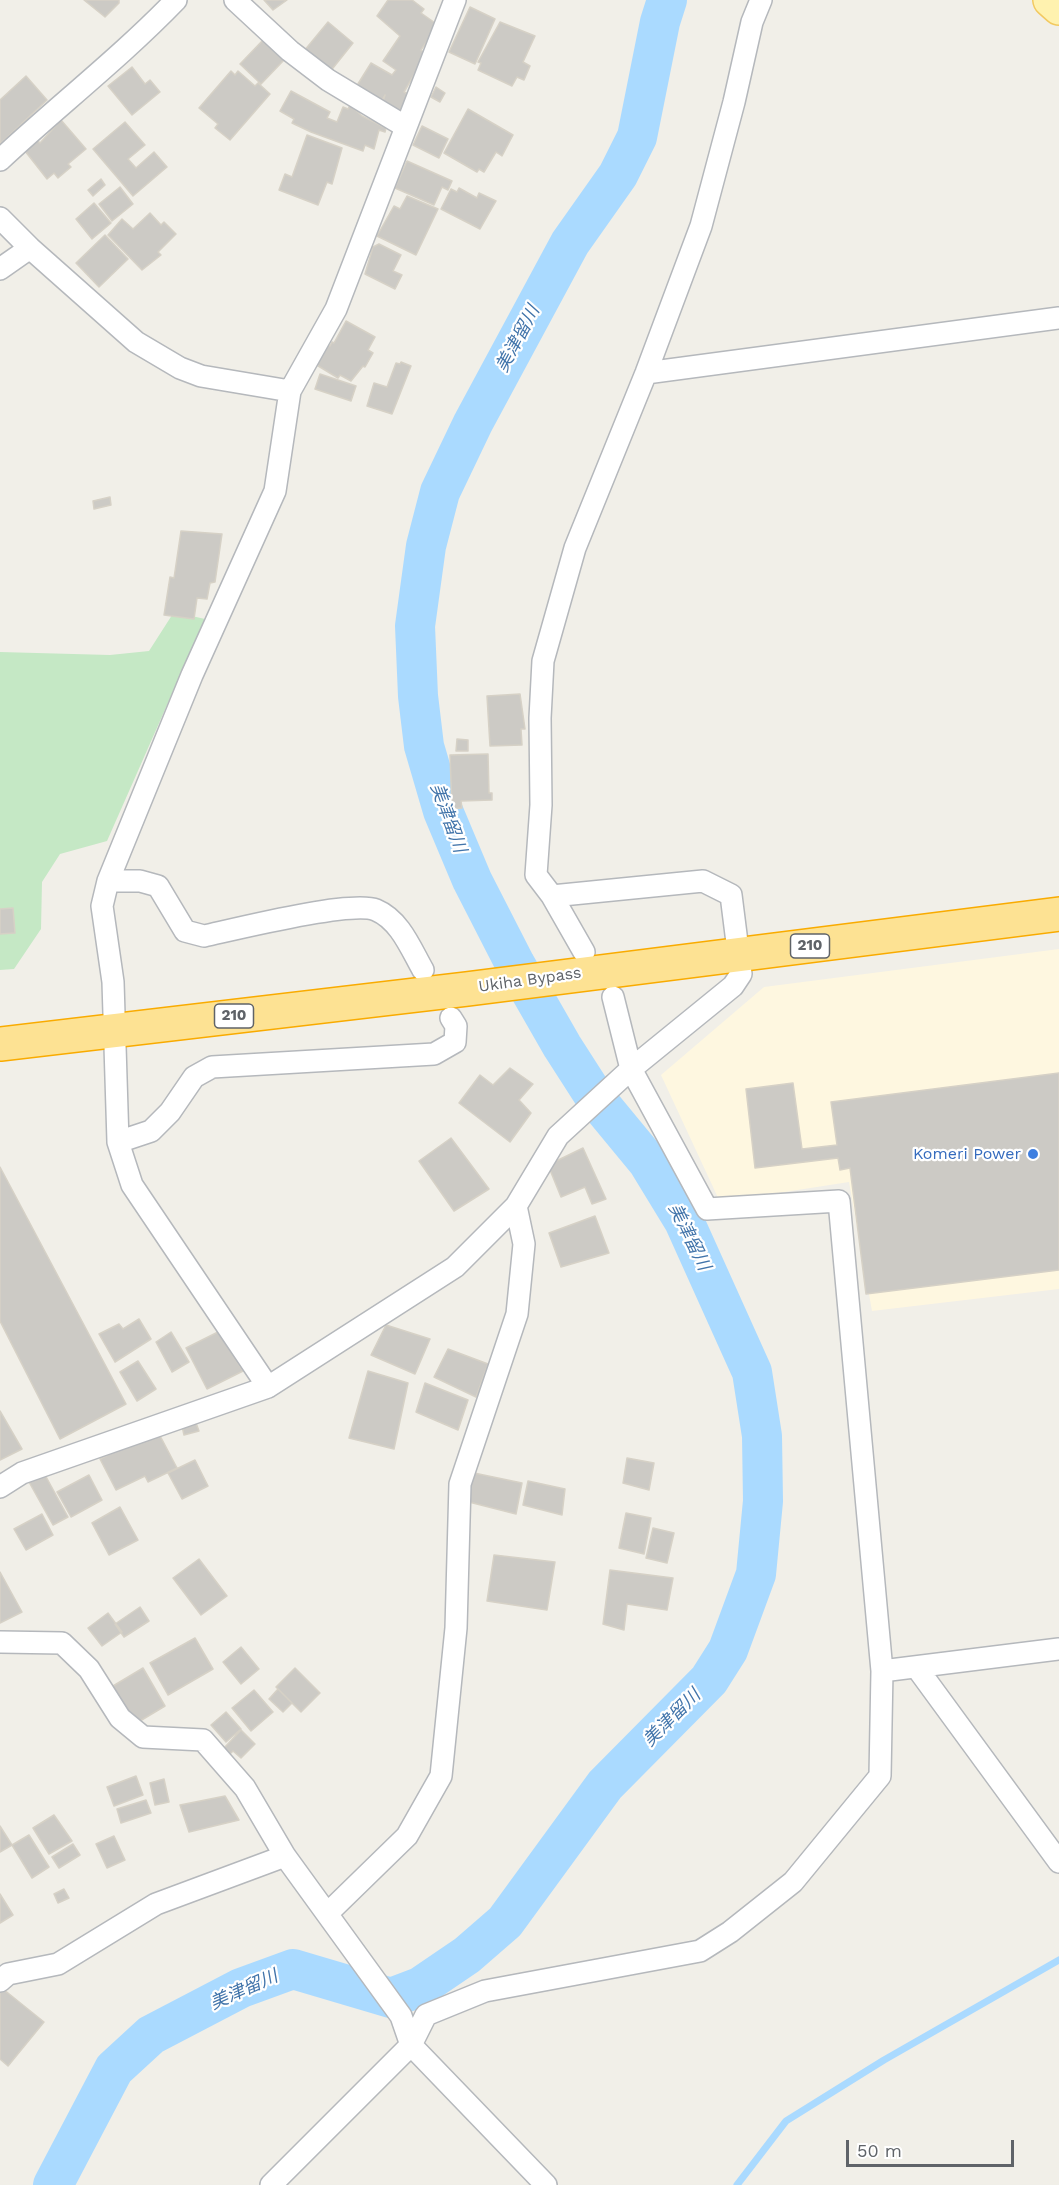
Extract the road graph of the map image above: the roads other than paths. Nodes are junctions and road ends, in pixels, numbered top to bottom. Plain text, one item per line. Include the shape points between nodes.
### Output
1 (177, 0) edge
2 (236, 0) edge
3 (455, 0) edge
4 (761, 0) edge
5 (1050, 0) edge
6 (1059, 8) edge
7 (406, 127) junction
8 (0, 160) edge
9 (0, 218) edge
10 (30, 248) junction
11 (0, 269) edge
12 (1059, 318) edge
13 (646, 373) junction
14 (290, 391) junction
15 (108, 881) junction
16 (552, 896) junction
17 (1059, 914) edge
18 (584, 952) dead end
19 (739, 955) junction
20 (423, 970) dead end
21 (613, 997) dead end
22 (451, 1018) dead end
23 (114, 1029) junction
24 (0, 1044) edge
25 (631, 1069) junction
26 (118, 1142) junction
27 (516, 1206) junction
28 (268, 1387) junction
29 (0, 1487) edge
30 (0, 1642) edge
31 (1059, 1649) edge
32 (917, 1668) junction
33 (882, 1671) junction
34 (285, 1856) junction
35 (1059, 1862) edge
36 (328, 1913) junction
37 (0, 1982) edge
38 (411, 2045) junction
39 (271, 2185) edge
40 (546, 2185) edge

1 - 8 street via 129,49 63,101
2 - 7 street via 290,51 328,80
3 - 7 street
4 - 13 street via 752,22 701,226
5 - 6 main road
7 - 14 street via 336,309
9 - 10 street
10 - 11 street
10 - 14 street via 136,342 180,368 201,376
12 - 13 street
13 - 16 street via 575,548 543,661 536,875
14 - 15 street via 275,491 192,675
15 - 20 street via 140,881 158,886 185,931 204,936 346,907 375,909 397,924
15 - 23 street via 102,906 114,982
16 - 18 street
16 - 19 street via 703,881 730,895
17 - 19 highway, Ukiha Bypass / 210
19 - 23 highway, Ukiha Bypass / 210
19 - 25 street via 741,974 733,986
21 - 25 street
22 - 26 street via 456,1026 455,1042 434,1054 212,1067 194,1077 170,1112 151,1131
23 - 24 highway, Ukiha Bypass / 210
23 - 26 street
25 - 27 street via 558,1136
25 - 33 street via 707,1209 839,1201
26 - 28 street via 132,1185
27 - 28 street via 455,1267
27 - 36 street via 524,1244 517,1314 460,1484 456,1628 441,1776 407,1836
28 - 29 street via 22,1473
30 - 34 street via 62,1643 89,1669 120,1718 143,1737 203,1740 245,1788
31 - 32 street
32 - 33 street
32 - 35 street
33 - 38 street via 880,1776 793,1882 700,1951 485,1991 426,2015
34 - 36 street
34 - 37 street via 156,1904 58,1964 8,1974
36 - 38 street via 401,2016
38 - 39 street
38 - 40 street

